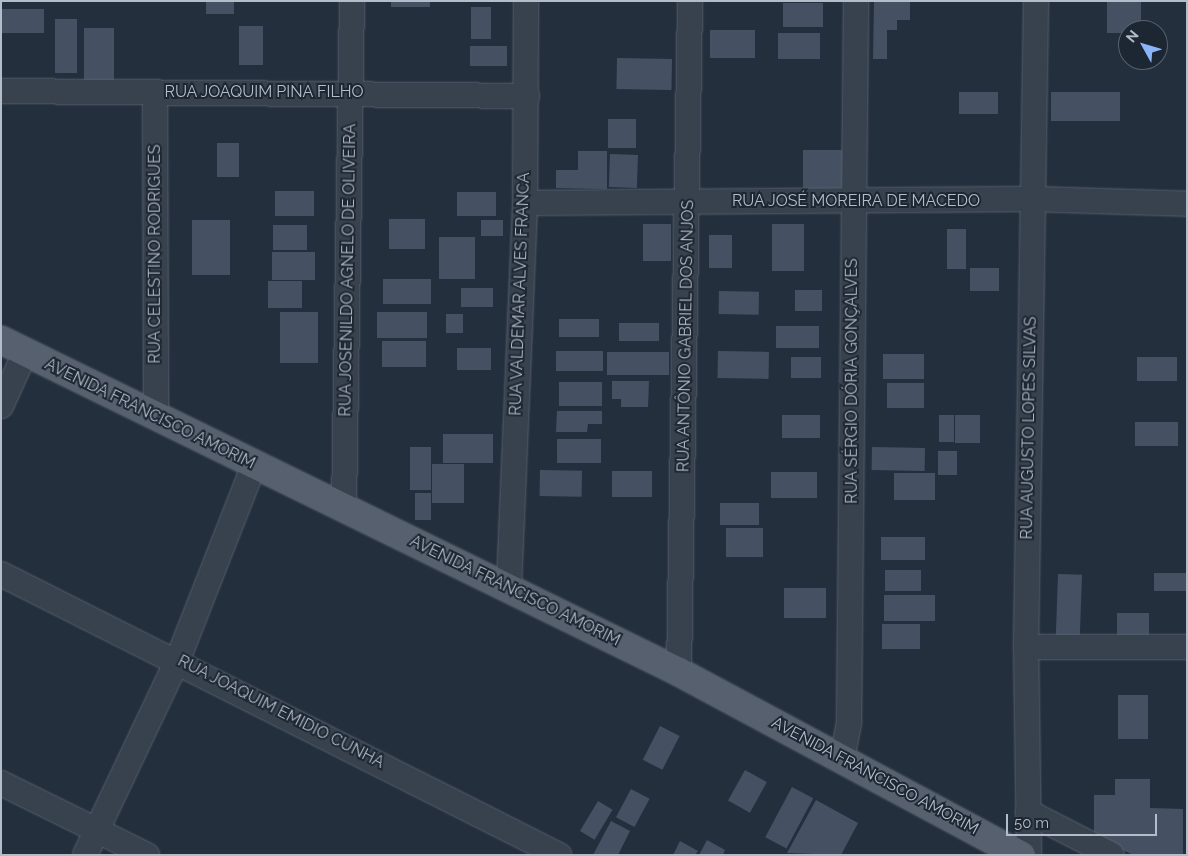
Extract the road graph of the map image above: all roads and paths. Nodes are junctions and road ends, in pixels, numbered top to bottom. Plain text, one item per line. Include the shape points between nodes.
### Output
1 (352, 1) edge
2 (526, 1) edge
3 (690, 1) edge
4 (856, 1) edge
5 (1036, 1) edge
6 (1, 91) edge
7 (352, 91) junction
8 (155, 92) junction
9 (527, 96) junction
10 (1032, 199) junction
11 (525, 202) junction
12 (689, 202) junction
13 (854, 203) junction
14 (1187, 204) edge
15 (1, 340) edge
16 (25, 352) junction
17 (1, 406) edge
18 (156, 416) junction
19 (254, 464) junction
20 (344, 508) junction
21 (1, 574) edge
22 (508, 586) junction
23 (1187, 647) edge
24 (1026, 648) junction
25 (178, 659) junction
26 (678, 672) junction
27 (842, 759) junction
28 (1, 783) edge
29 (1028, 812) junction
30 (97, 829) junction
31 (85, 855) edge
32 (147, 855) edge
33 (559, 855) edge
34 (1021, 855) edge
35 (1029, 855) edge
36 (1112, 855) edge

1 - 7 street, RUA JOSENILDO AGNELO DE OLIVEIRA
2 - 9 street, RUA VALDEMAR ALVES FRANCA
3 - 12 street, RUA ANTÔNIO GABRIEL DOS ANJOS
4 - 13 street, RUA SÉRGIO DÓRIA GONÇALVES
5 - 10 street, RUA AUGUSTO LOPES SILVAS
6 - 8 street, RUA JOAQUIM PINA FILHO
7 - 8 street, RUA JOAQUIM PINA FILHO
7 - 9 street, RUA JOAQUIM PINA FILHO
7 - 20 street, RUA JOSENILDO AGNELO DE OLIVEIRA
8 - 18 street, RUA CELESTINO RODRIGUES
9 - 11 street, RUA VALDEMAR ALVES FRANCA
10 - 13 street, RUA JOSÉ MOREIRA DE MACEDO
10 - 14 street, RUA JOSÉ MOREIRA DE MACEDO
10 - 24 street, RUA AUGUSTO LOPES SILVAS
11 - 12 street, RUA JOSÉ MOREIRA DE MACEDO
11 - 22 street, RUA VALDEMAR ALVES FRANCA
12 - 13 street, RUA JOSÉ MOREIRA DE MACEDO
12 - 26 street, RUA ANTÔNIO GABRIEL DOS ANJOS
13 - 27 street, RUA SÉRGIO DÓRIA GONÇALVES via 849,722
15 - 16 main road, AVENIDA FRANCISCO AMORIM
16 - 17 street
16 - 18 main road, AVENIDA FRANCISCO AMORIM
18 - 19 main road, AVENIDA FRANCISCO AMORIM
19 - 20 main road, AVENIDA FRANCISCO AMORIM
19 - 25 street
20 - 22 main road, AVENIDA FRANCISCO AMORIM
21 - 25 street, RUA JOAQUIM EMIDIO CUNHA
22 - 26 main road, AVENIDA FRANCISCO AMORIM
23 - 24 street
24 - 29 street, RUA AUGUSTO LOPES SILVAS
25 - 30 street
25 - 33 street, RUA JOAQUIM EMIDIO CUNHA
26 - 27 main road, AVENIDA FRANCISCO AMORIM
27 - 34 main road, AVENIDA FRANCISCO AMORIM
28 - 30 street
29 - 35 street, RUA AUGUSTO LOPES SILVAS
29 - 36 street
30 - 31 street
30 - 32 street

